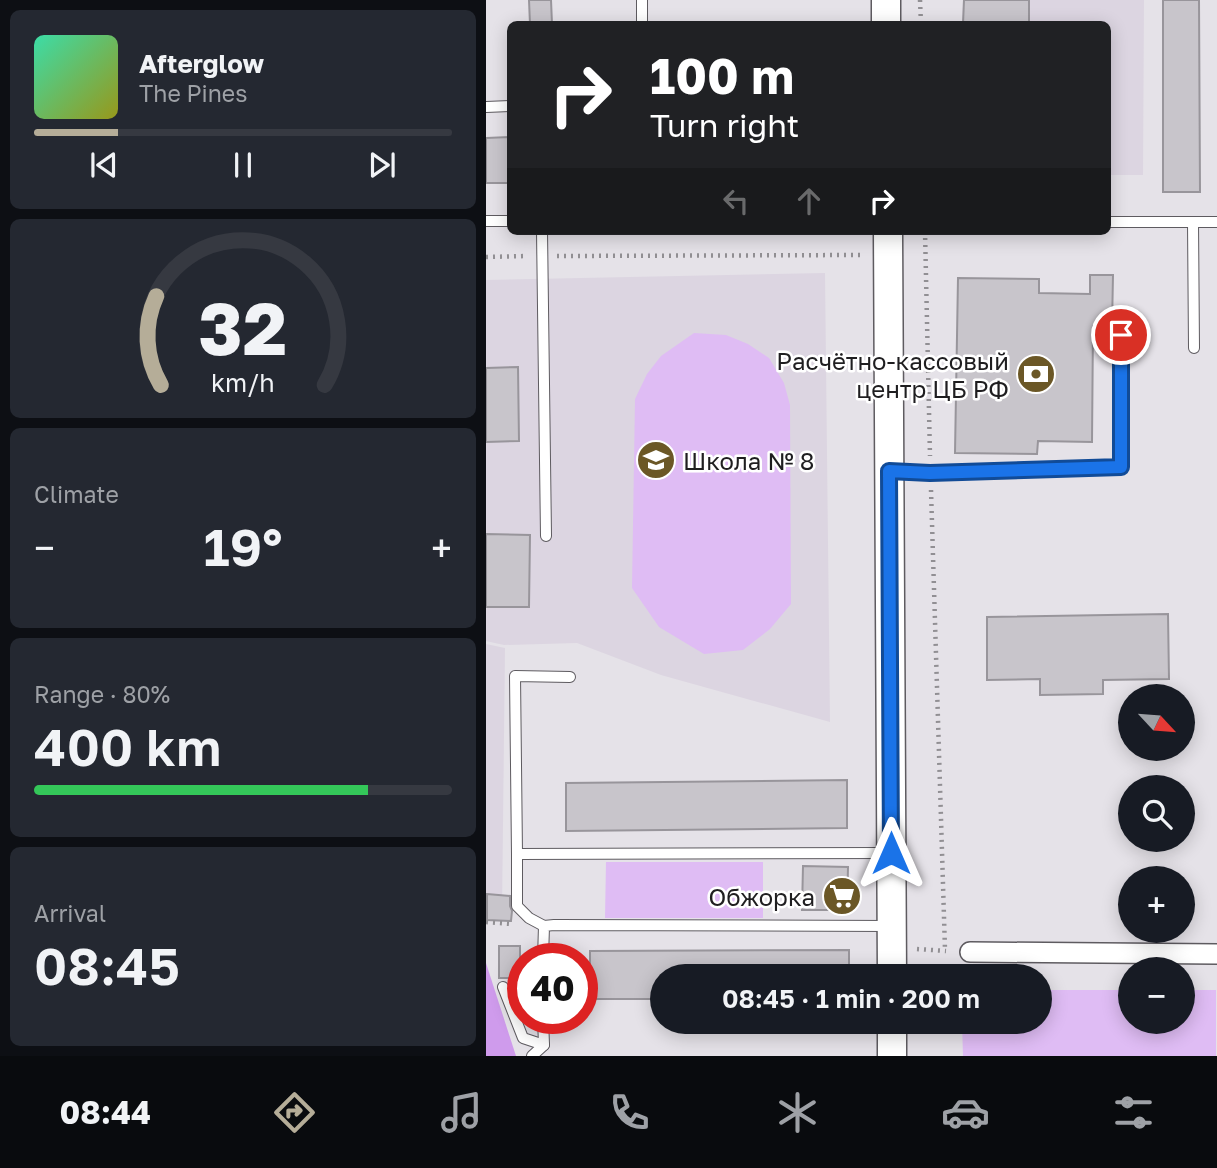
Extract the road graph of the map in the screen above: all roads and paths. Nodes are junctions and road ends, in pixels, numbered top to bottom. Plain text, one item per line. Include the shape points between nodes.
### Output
1 (642, 0) edge
2 (886, 0) edge
3 (920, 0) edge
4 (642, 21) edge
5 (886, 21) edge
6 (921, 21) edge
7 (507, 106) edge
8 (486, 107) edge
9 (486, 221) edge
10 (507, 221) edge
11 (1111, 222) edge
12 (1193, 222) junction
13 (1216, 222) edge
14 (542, 235) edge
15 (888, 235) edge
16 (925, 235) edge
17 (542, 256) junction
18 (866, 256) dead end
19 (486, 257) edge
20 (1121, 335) dead end
21 (1194, 348) dead end
22 (889, 471) junction
23 (930, 473) junction
24 (546, 536) dead end
25 (570, 677) dead end
26 (891, 853) junction
27 (517, 854) junction
28 (544, 926) junction
29 (891, 936) junction
30 (543, 943) edge
31 (945, 950) junction
32 (970, 952) joint
33 (1216, 954) edge
34 (892, 964) edge
35 (503, 987) dead end
36 (544, 1034) edge
37 (892, 1034) edge
38 (544, 1045) junction
39 (532, 1056) edge
40 (892, 1056) edge

1 - 4 lane
2 - 5 street
3 - 6 path
7 - 8 lane
9 - 10 lane
11 - 12 lane
12 - 13 lane
12 - 21 lane
14 - 17 lane
15 - 22 street
16 - 23 path
17 - 18 path
17 - 19 path
17 - 24 lane
20 - 23 lane via 1121,467
22 - 23 lane
22 - 26 street
23 - 31 path
25 - 27 lane via 515,676
26 - 27 lane
26 - 29 street
27 - 28 lane via 517,906
28 - 29 lane
28 - 30 lane
29 - 31 path
29 - 34 street
31 - 32 path
32 - 33 street
35 - 38 lane via 523,1038
36 - 38 lane
37 - 40 street
38 - 39 lane

